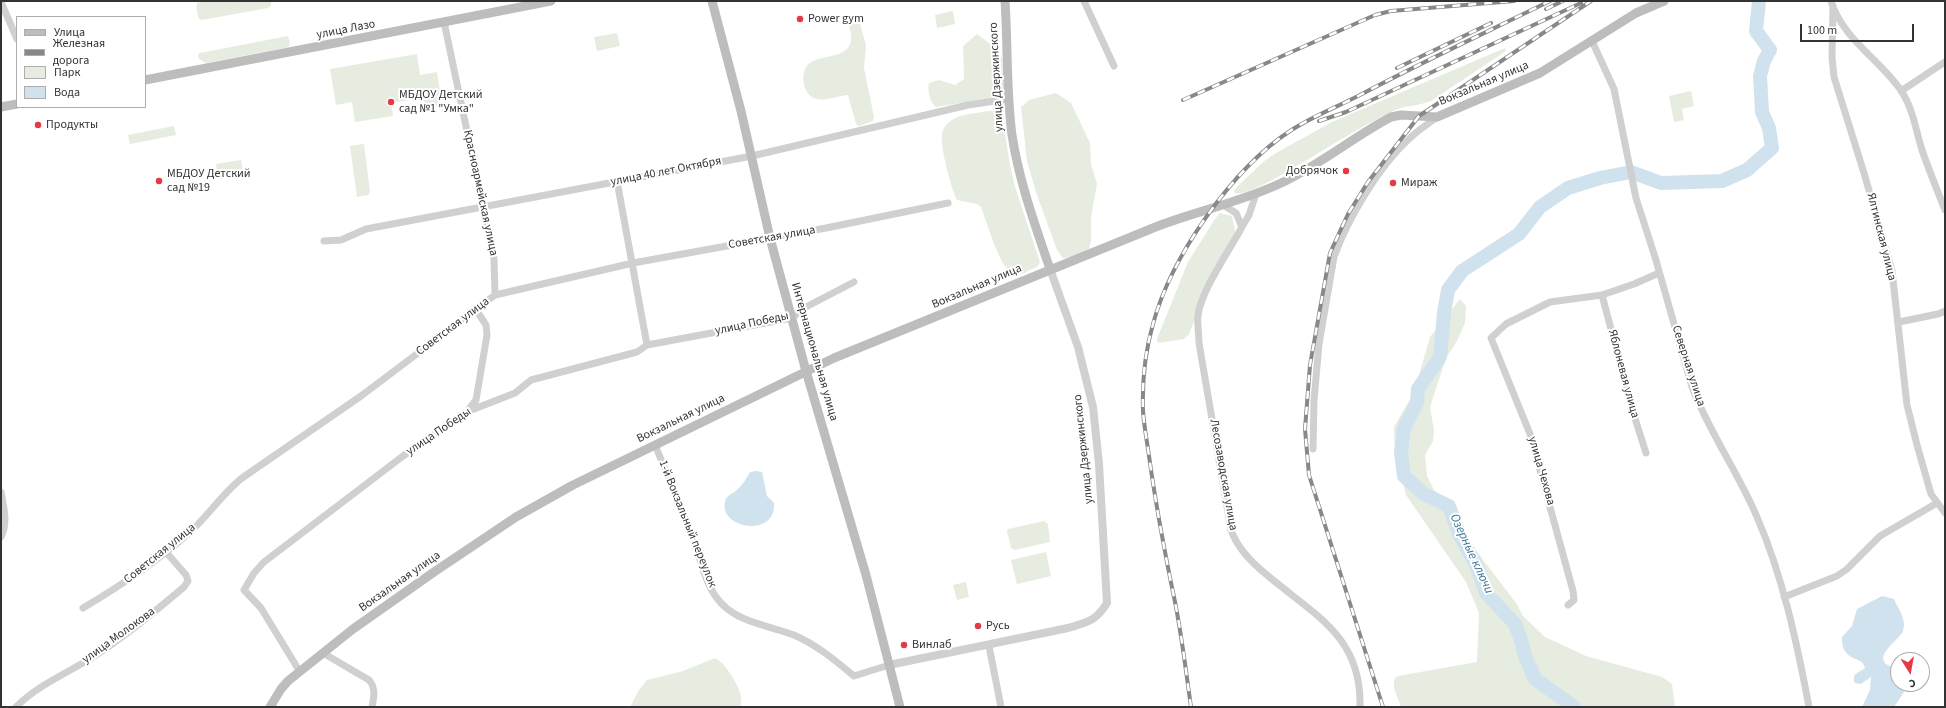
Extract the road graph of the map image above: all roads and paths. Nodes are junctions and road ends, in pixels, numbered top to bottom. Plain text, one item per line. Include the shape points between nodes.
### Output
1 (551, 1) edge
2 (712, 1) edge
3 (1006, 1) edge
4 (1084, 1) edge
5 (1664, 1) edge
6 (1, 2) edge
7 (1832, 4) edge
8 (444, 22) junction
9 (16, 37) edge
10 (1592, 41) junction
11 (1945, 62) edge
12 (1114, 66) dead end
13 (146, 80) edge
14 (1901, 91) junction
15 (1008, 99) junction
16 (16, 104) edge
17 (1, 107) edge
18 (1437, 118) junction
19 (752, 156) junction
20 (617, 181) junction
21 (1256, 194) junction
22 (948, 203) dead end
23 (1223, 205) junction
24 (483, 208) junction
25 (1945, 210) edge
26 (1242, 227) junction
27 (770, 238) junction
28 (324, 241) dead end
29 (633, 264) junction
30 (1050, 269) junction
31 (1660, 273) junction
32 (854, 282) dead end
33 (495, 295) junction
34 (1602, 295) junction
35 (476, 308) junction
36 (1945, 311) edge
37 (792, 318) junction
38 (1899, 322) junction
39 (647, 345) junction
40 (806, 371) junction
41 (469, 411) junction
42 (655, 446) junction
43 (1313, 449) dead end
44 (1646, 453) dead end
45 (1, 492) edge
46 (1937, 503) junction
47 (1945, 514) edge
48 (1, 537) edge
49 (166, 552) junction
50 (1784, 597) junction
51 (1568, 605) dead end
52 (83, 608) dead end
53 (989, 646) junction
54 (323, 653) junction
55 (889, 665) junction
56 (300, 672) junction
57 (16, 707) edge
58 (270, 707) edge
59 (372, 707) edge
60 (900, 707) edge
61 (1002, 707) edge
62 (1360, 707) edge
63 (1809, 707) edge

1 - 8 main road, улица Лазо
2 - 19 main road, Интернациональная улица
3 - 15 main road, улица Дзержинского
4 - 12 street
5 - 10 main road, Вокзальная улица via 1636,13
6 - 9 street
7 - 14 street via 1847,31
7 - 38 street, Ялтинская улица via 1834,77 1892,271
8 - 13 main road, улица Лазо
8 - 24 street, Красноармейская улица
10 - 18 main road, Вокзальная улица via 1540,73
10 - 31 street, Северная улица via 1614,89 1634,189
11 - 14 street
14 - 25 street via 1908,103
15 - 19 street, улица 40 лет Октября via 949,109
15 - 30 main road, улица Дзержинского via 1021,180
16 - 17 main road
18 - 21 main road, Вокзальная улица via 1401,115 1391,117 1280,184
18 - 43 street via 1410,137 1386,164 1355,212 1338,246 1319,344
19 - 20 street, улица 40 лет Октября
19 - 27 main road, Интернациональная улица
20 - 24 street, улица 40 лет Октября
20 - 29 street
21 - 23 main road, Вокзальная улица
21 - 26 street, Лесозаводская улица
22 - 27 street, Советская улица
23 - 26 street via 1236,213
23 - 30 main road, Вокзальная улица via 1184,217
24 - 28 street, улица 40 лет Октября via 366,229 340,240
24 - 33 street, Красноармейская улица via 494,259
26 - 62 street, Лесозаводская улица via 1207,288 1198,316 1199,343 1231,530 1234,538 1255,565 1305,604 1345,645 1361,687
27 - 29 street, Советская улица
27 - 37 main road, Интернациональная улица
29 - 33 street, Советская улица
29 - 39 street
30 - 40 main road, Вокзальная улица
30 - 53 street, улица Дзержинского via 1078,347 1093,407 1100,464 1106,603 1100,615 1089,622
31 - 34 street
31 - 50 street, Северная улица via 1696,399 1757,516
32 - 37 street, улица Победы via 804,308
33 - 35 street, Советская улица
34 - 44 street, Яблоневая улица
34 - 51 street, улица Чехова via 1550,302 1506,324 1492,338 1530,434 1574,591 1574,600
35 - 41 street via 486,324 487,335 476,400
35 - 49 street, Советская улица via 361,396 242,478 190,532
36 - 38 street
37 - 39 street, улица Победы
37 - 40 main road, Интернациональная улица
38 - 46 street, Ялтинская улица via 1908,405 1931,494
39 - 41 street, улица Победы via 637,352 531,380 515,393
40 - 42 main road, Вокзальная улица
40 - 55 main road, Интернациональная улица via 866,575
41 - 56 street, улица Победы via 403,456 264,562 254,573 244,590 261,608
42 - 54 main road, Вокзальная улица via 573,485 516,517 359,624
42 - 55 street, 1-й Вокзальный переулок via 690,531 706,578 722,604 739,615 810,644 854,676
45 - 48 street via 5,529
46 - 47 street, Ялтинская улица
46 - 50 street via 1880,536 1842,573
49 - 52 street, Советская улица via 123,584
49 - 57 street, улица Молокова via 186,575 188,581 184,587 132,629 88,660 35,690
50 - 63 street, Северная улица
53 - 55 street, улица Дзержинского
53 - 61 street
54 - 56 main road, Вокзальная улица
54 - 59 street via 374,685
55 - 60 main road, Интернациональная улица
56 - 58 main road, Вокзальная улица via 280,689

